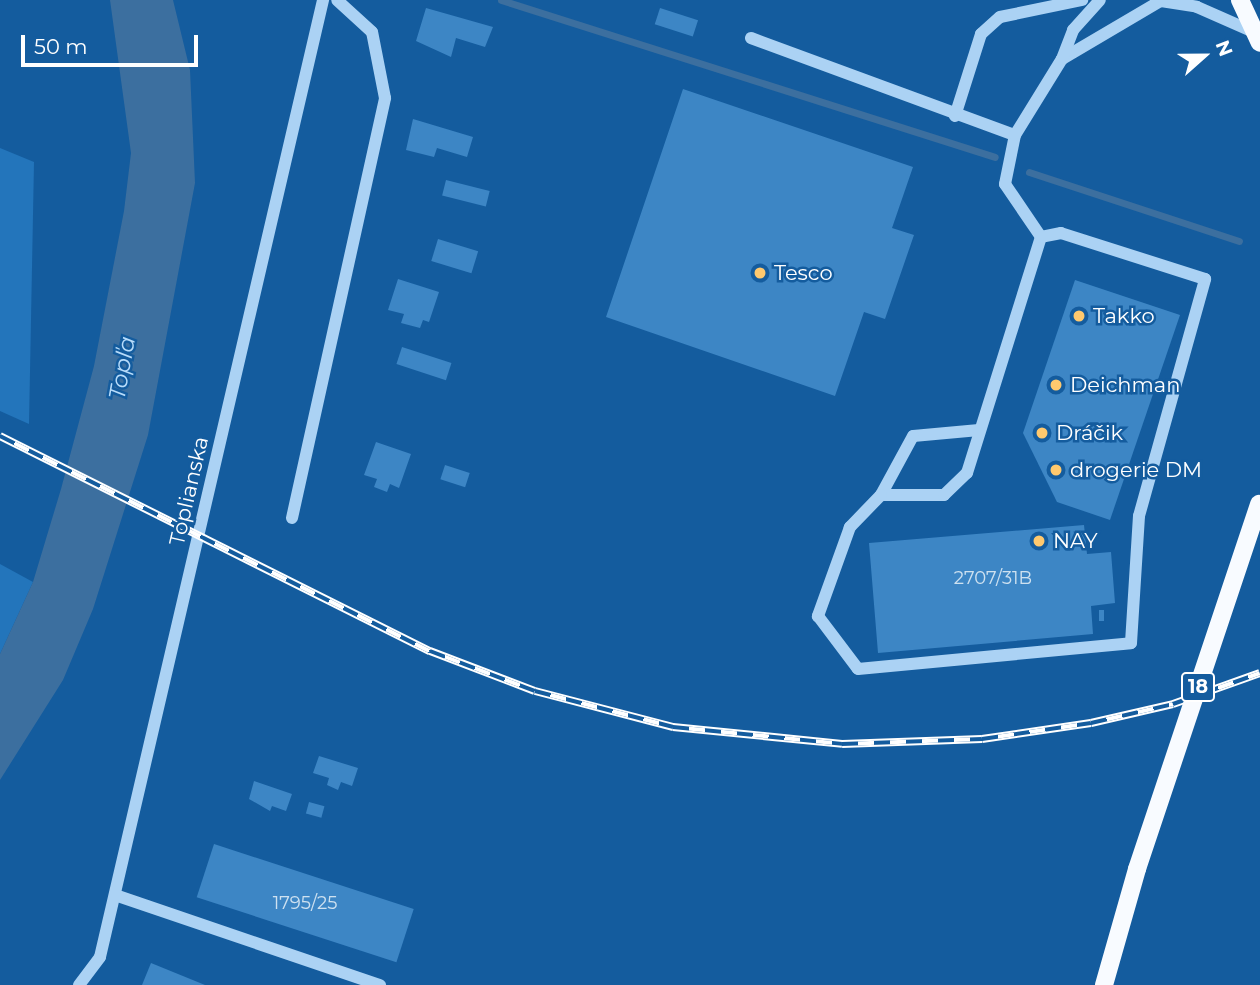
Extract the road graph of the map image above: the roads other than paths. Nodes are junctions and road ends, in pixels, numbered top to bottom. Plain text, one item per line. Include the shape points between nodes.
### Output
1 (323, 0) edge
2 (337, 0) edge
3 (1082, 0) edge
4 (1100, 0) edge
5 (1240, 0) edge
6 (1161, 1) edge
7 (751, 38) dead end
8 (1258, 38) edge
9 (1062, 59) junction
10 (955, 116) junction
11 (1015, 135) junction
12 (1041, 237) junction
13 (979, 430) junction
14 (881, 495) junction
15 (1259, 502) edge
16 (292, 518) dead end
17 (115, 895) junction
18 (79, 985) edge
19 (380, 985) edge
20 (1104, 985) edge

1 - 17 street, Toplianska
2 - 16 street via 372,32 385,98
3 - 10 street via 1000,17 981,34
4 - 9 street via 1073,30
5 - 8 main road
6 - 8 street via 1197,7
6 - 9 street
7 - 10 street
9 - 11 street
10 - 11 street
11 - 12 street via 1005,184
12 - 13 street
12 - 14 street via 1060,233 1205,279 1139,516 1131,643 858,669 818,616 850,527
13 - 14 street via 913,436
13 - 14 street via 967,473 944,495
15 - 20 main road, 18, bridge via 1137,869
17 - 18 street, Toplianska via 100,957
17 - 19 street

